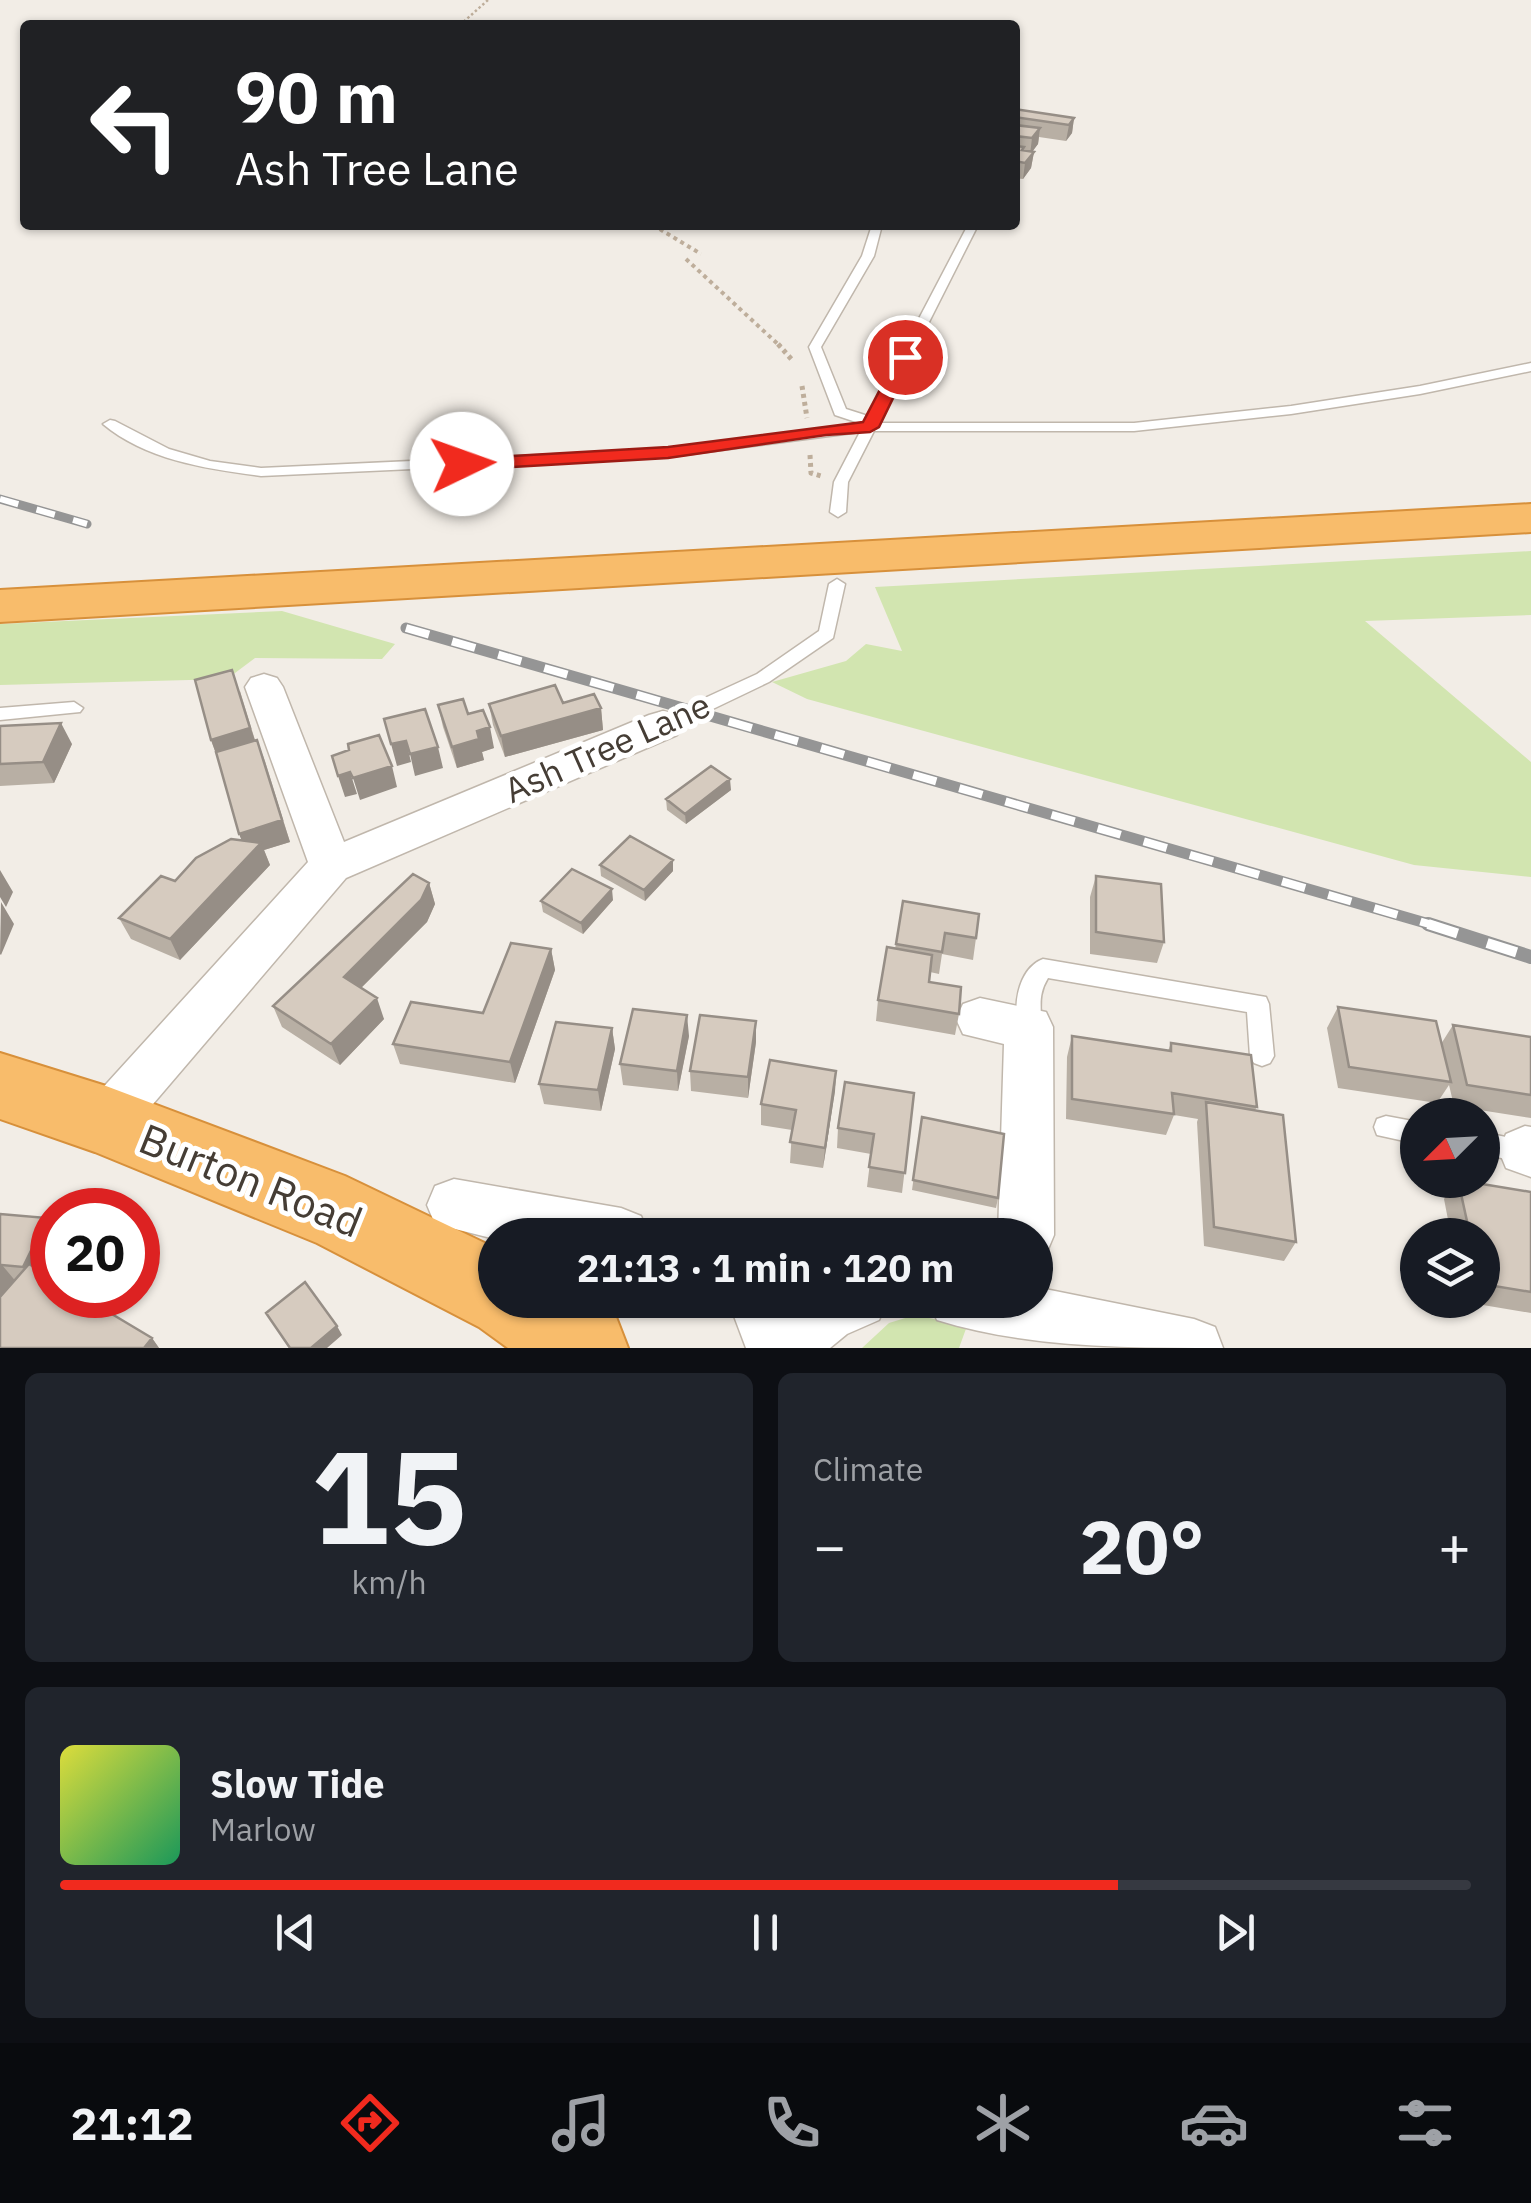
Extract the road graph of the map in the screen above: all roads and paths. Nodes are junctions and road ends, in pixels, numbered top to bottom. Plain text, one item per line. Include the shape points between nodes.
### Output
1 (488, 0) edge
2 (466, 20) edge
3 (661, 230) edge
4 (875, 230) edge
5 (970, 230) edge
6 (1531, 367) edge
7 (110, 424) dead end
8 (808, 424) dead end
9 (871, 424) junction
10 (809, 440) dead end
11 (841, 482) junction
12 (1522, 495) edge
13 (838, 512) dead end
14 (0, 570) edge
15 (838, 584) dead end
16 (0, 606) edge
17 (264, 688) dead end
18 (74, 708) dead end
19 (0, 714) edge
20 (663, 725) joint
21 (331, 866) junction
22 (1005, 1023) joint
23 (1262, 1056) dead end
24 (0, 1086) edge
25 (106, 1122) junction
26 (1386, 1128) dead end
27 (1400, 1130) edge
28 (454, 1205) dead end
29 (527, 1218) edge
30 (1024, 1218) edge
31 (478, 1283) edge
32 (1053, 1314) edge
33 (538, 1318) edge
34 (765, 1318) edge
35 (822, 1318) edge
36 (586, 1348) edge
37 (776, 1348) edge
38 (783, 1348) edge
39 (1194, 1348) edge

1 - 2 path
3 - 8 path via 701,254 686,258 800,369
4 - 9 lane via 868,256 815,347 840,412
5 - 9 lane
6 - 9 lane via 1310,407 1134,427
7 - 9 lane via 164,452 260,472 668,453
9 - 11 lane
10 - 11 path via 812,473
11 - 13 lane
12 - 14 highway
12 - 16 highway
15 - 20 lane, Ash Tree Lane via 828,634 762,678
17 - 21 street
18 - 19 lane
20 - 21 street, Ash Tree Lane
21 - 25 street, Ash Tree Lane
22 - 23 lane via 1043,968 1258,1004
22 - 30 street
24 - 25 highway, Burton Road
25 - 31 highway, Burton Road via 345,1215
26 - 27 lane
28 - 29 street
32 - 39 street
33 - 36 highway
34 - 37 street
35 - 38 street

